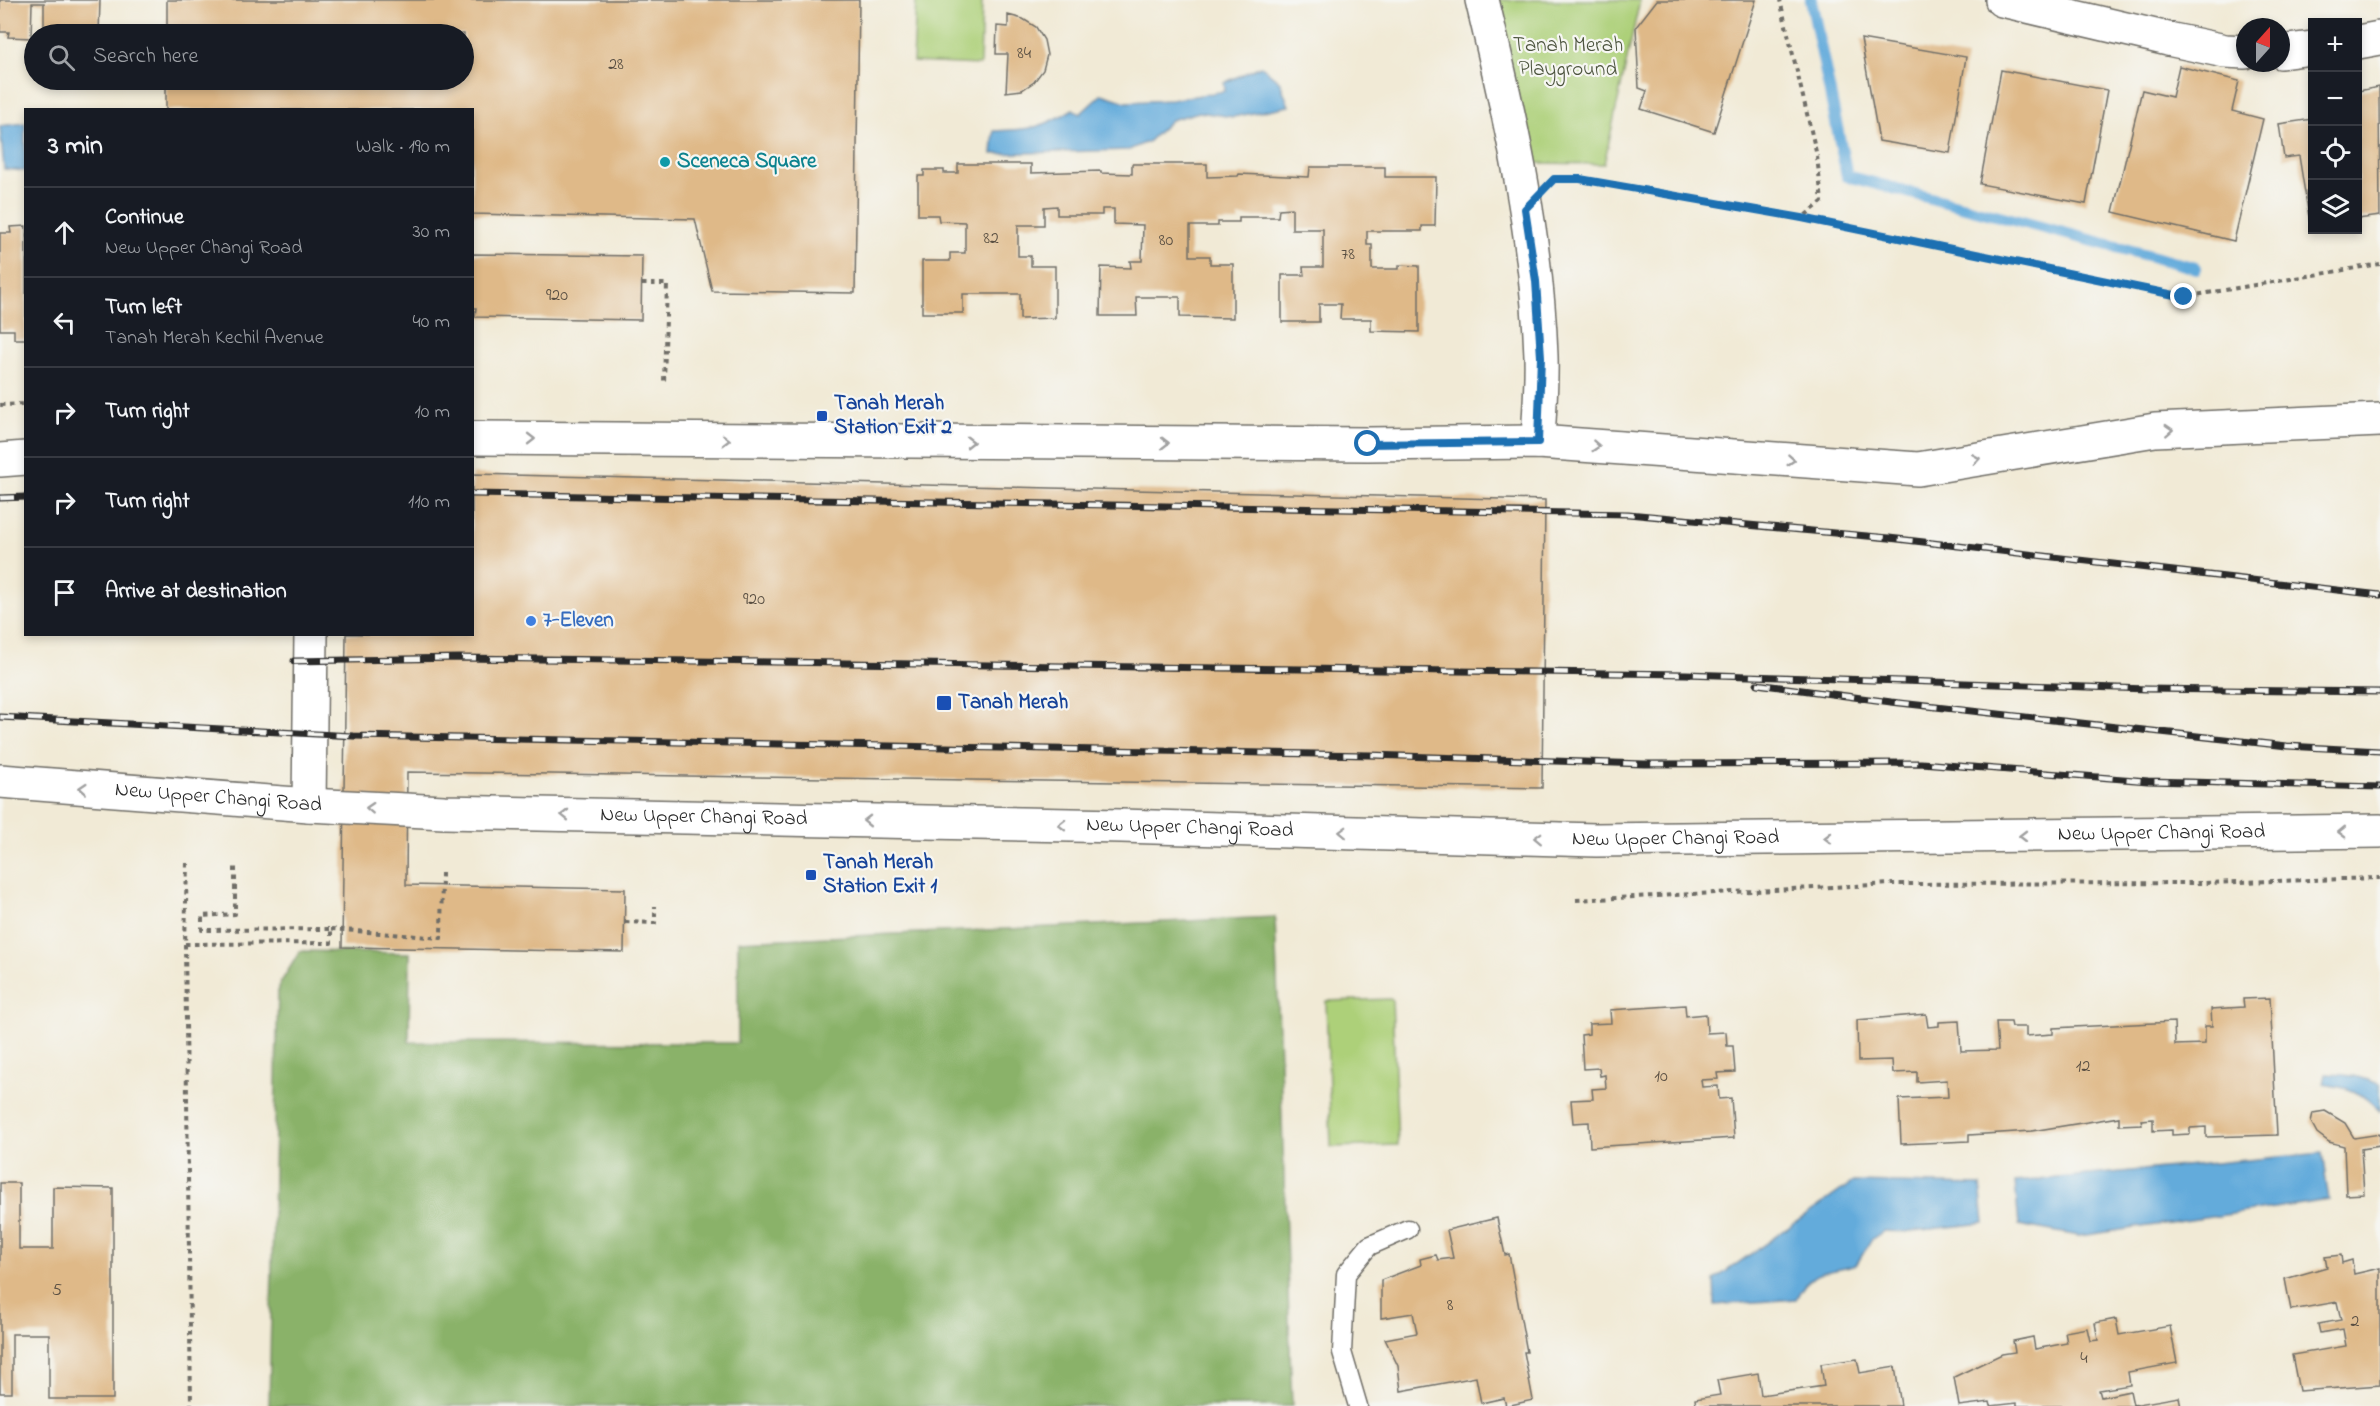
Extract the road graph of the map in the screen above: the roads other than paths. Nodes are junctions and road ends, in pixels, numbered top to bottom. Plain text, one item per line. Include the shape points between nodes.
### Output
1 (1482, 0) edge
2 (2002, 0) edge
3 (2380, 38) edge
4 (2362, 41) edge
5 (2308, 49) edge
6 (2290, 51) edge
7 (2236, 52) edge
8 (2380, 420) edge
9 (474, 438) edge
10 (1538, 442) junction
11 (24, 458) edge
12 (0, 460) edge
13 (310, 636) edge
14 (0, 781) edge
15 (309, 805) junction
16 (2380, 831) edge
17 (1408, 1229) dead end
18 (1358, 1406) edge

1 - 10 main road via 1502,82 1536,281 1541,357
2 - 7 main road
3 - 4 main road
5 - 6 main road
10 -> 8 main road via 1918,469 2155,430
9 -> 10 main road
11 - 12 main road
13 - 15 main road
15 -> 14 main road, New Upper Changi Road
16 -> 15 main road, New Upper Changi Road via 1596,840 1109,825 444,812
17 - 18 lane via 1370,1246 1346,1274 1342,1352

